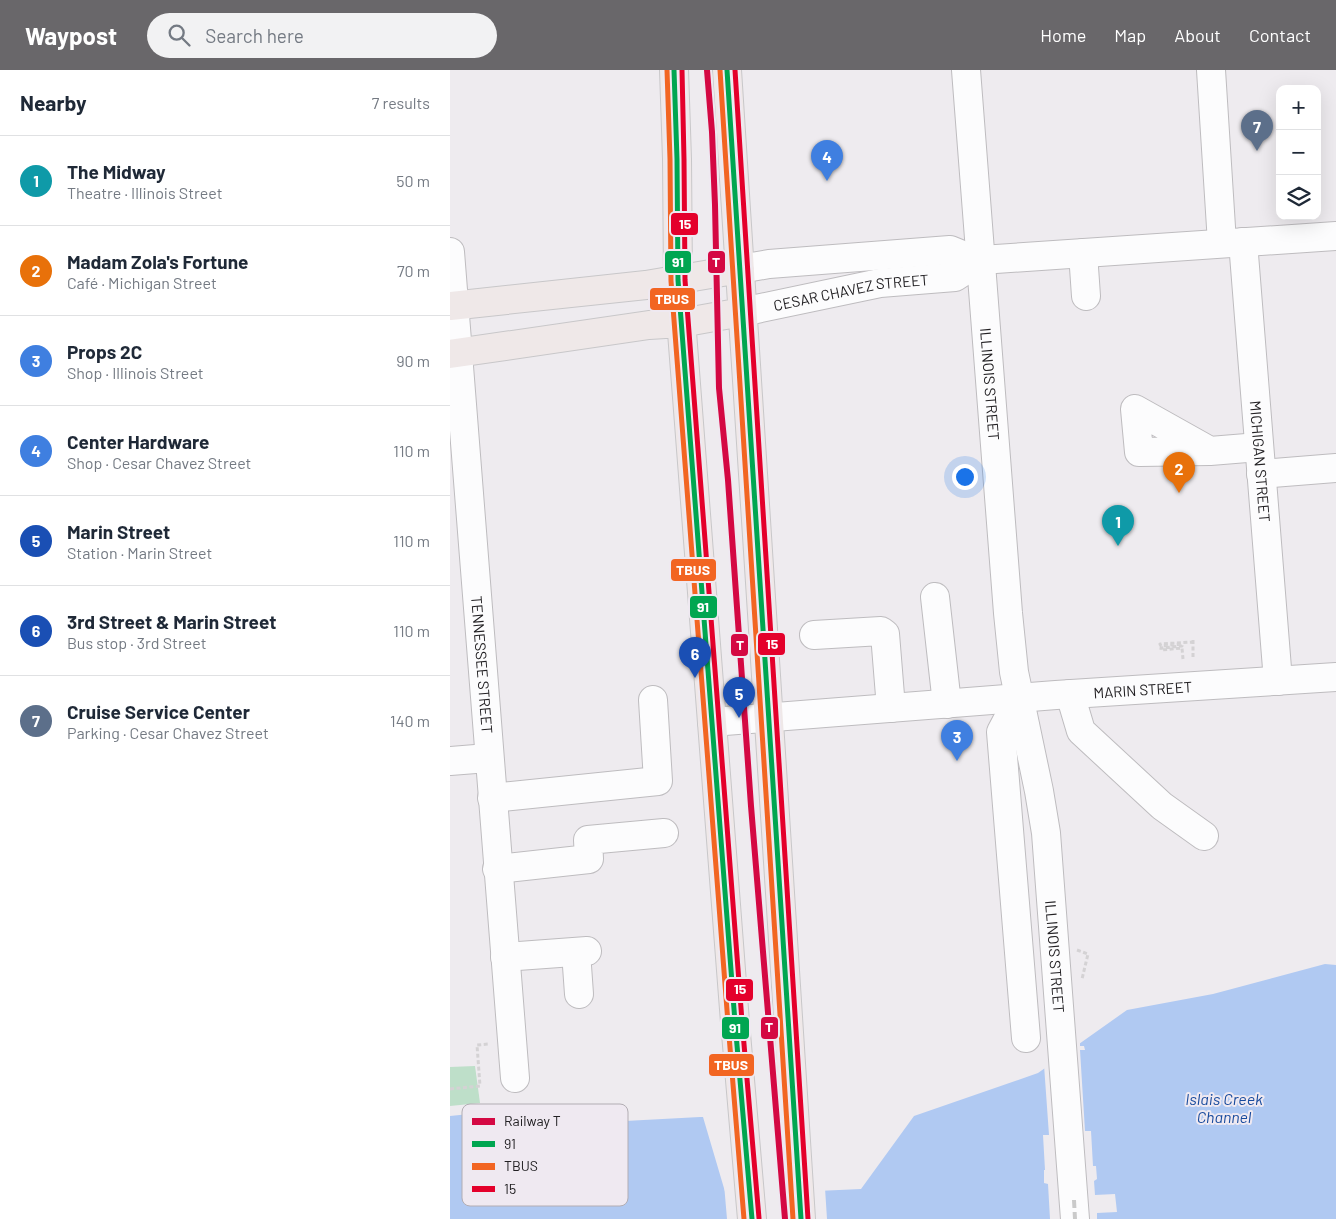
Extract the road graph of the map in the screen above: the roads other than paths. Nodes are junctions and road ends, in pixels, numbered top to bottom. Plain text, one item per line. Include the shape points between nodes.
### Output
1 (674, 70) edge
2 (727, 70) edge
3 (966, 70) edge
4 (1211, 70) edge
5 (1336, 236) edge
6 (1232, 242) junction
7 (450, 252) edge
8 (1083, 253) junction
9 (981, 260) junction
10 (740, 269) junction
11 (678, 280) junction
12 (1086, 296) dead end
13 (452, 306) edge
14 (742, 312) junction
15 (680, 322) junction
16 (454, 354) edge
17 (456, 417) edge
18 (1259, 447) junction
19 (1210, 451) dead end
20 (1336, 468) edge
21 (1261, 474) junction
22 (935, 597) dead end
23 (814, 635) dead end
24 (1336, 677) edge
25 (1278, 681) junction
26 (1070, 694) junction
27 (1019, 698) junction
28 (653, 700) dead end
29 (947, 704) junction
30 (891, 708) junction
31 (768, 717) junction
32 (712, 722) junction
33 (488, 758) junction
34 (450, 761) edge
35 (492, 798) junction
36 (664, 833) dead end
37 (1204, 836) dead end
38 (497, 869) junction
39 (505, 957) junction
40 (579, 994) dead end
41 (1026, 1038) dead end
42 (514, 1078) dead end
43 (752, 1219) edge
44 (801, 1219) edge
45 (1075, 1219) edge

1 - 11 main road
2 - 10 main road
3 - 9 street, ILLINOIS STREET
4 - 6 street, MICHIGAN STREET
5 - 6 street, CESAR CHAVEZ STREET
6 - 8 street, CESAR CHAVEZ STREET
6 - 18 street, MICHIGAN STREET
7 - 13 street, TENNESSEE STREET
8 - 9 street, CESAR CHAVEZ STREET
8 - 12 street
9 - 10 street, CESAR CHAVEZ STREET via 950,250
9 - 14 street, CESAR CHAVEZ STREET via 955,277 880,283
9 - 27 street, ILLINOIS STREET via 1008,613
10 - 11 main road, CESAR CHAVEZ STREET
10 - 14 main road
11 - 13 main road, CESAR CHAVEZ STREET
11 - 15 main road
13 - 16 street, TENNESSEE STREET
14 - 15 main road, CESAR CHAVEZ STREET
14 - 31 main road
15 - 16 main road, CESAR CHAVEZ STREET
15 - 32 main road
16 - 17 street, TENNESSEE STREET
17 - 33 street, TENNESSEE STREET
18 - 19 street
18 - 21 street, MICHIGAN STREET
20 - 21 street
21 - 25 street, MICHIGAN STREET
22 - 29 street
23 - 30 street via 880,631 885,634
24 - 25 street, MARIN STREET
25 - 26 street, MARIN STREET
26 - 27 street, MARIN STREET
26 - 37 street via 1081,731 1162,806
27 - 29 street, MARIN STREET
27 - 41 street via 1001,732
27 - 45 street, ILLINOIS STREET via 1046,832
28 - 35 street via 658,781
29 - 30 street, MARIN STREET
30 - 31 street, MARIN STREET
31 - 32 street, MARIN STREET
31 - 44 main road
32 - 43 main road
33 - 34 street
33 - 35 street, TENNESSEE STREET
35 - 38 street, TENNESSEE STREET
36 - 38 street via 588,840 589,859
38 - 39 street, TENNESSEE STREET
39 - 40 street via 582,951
39 - 42 street, TENNESSEE STREET

